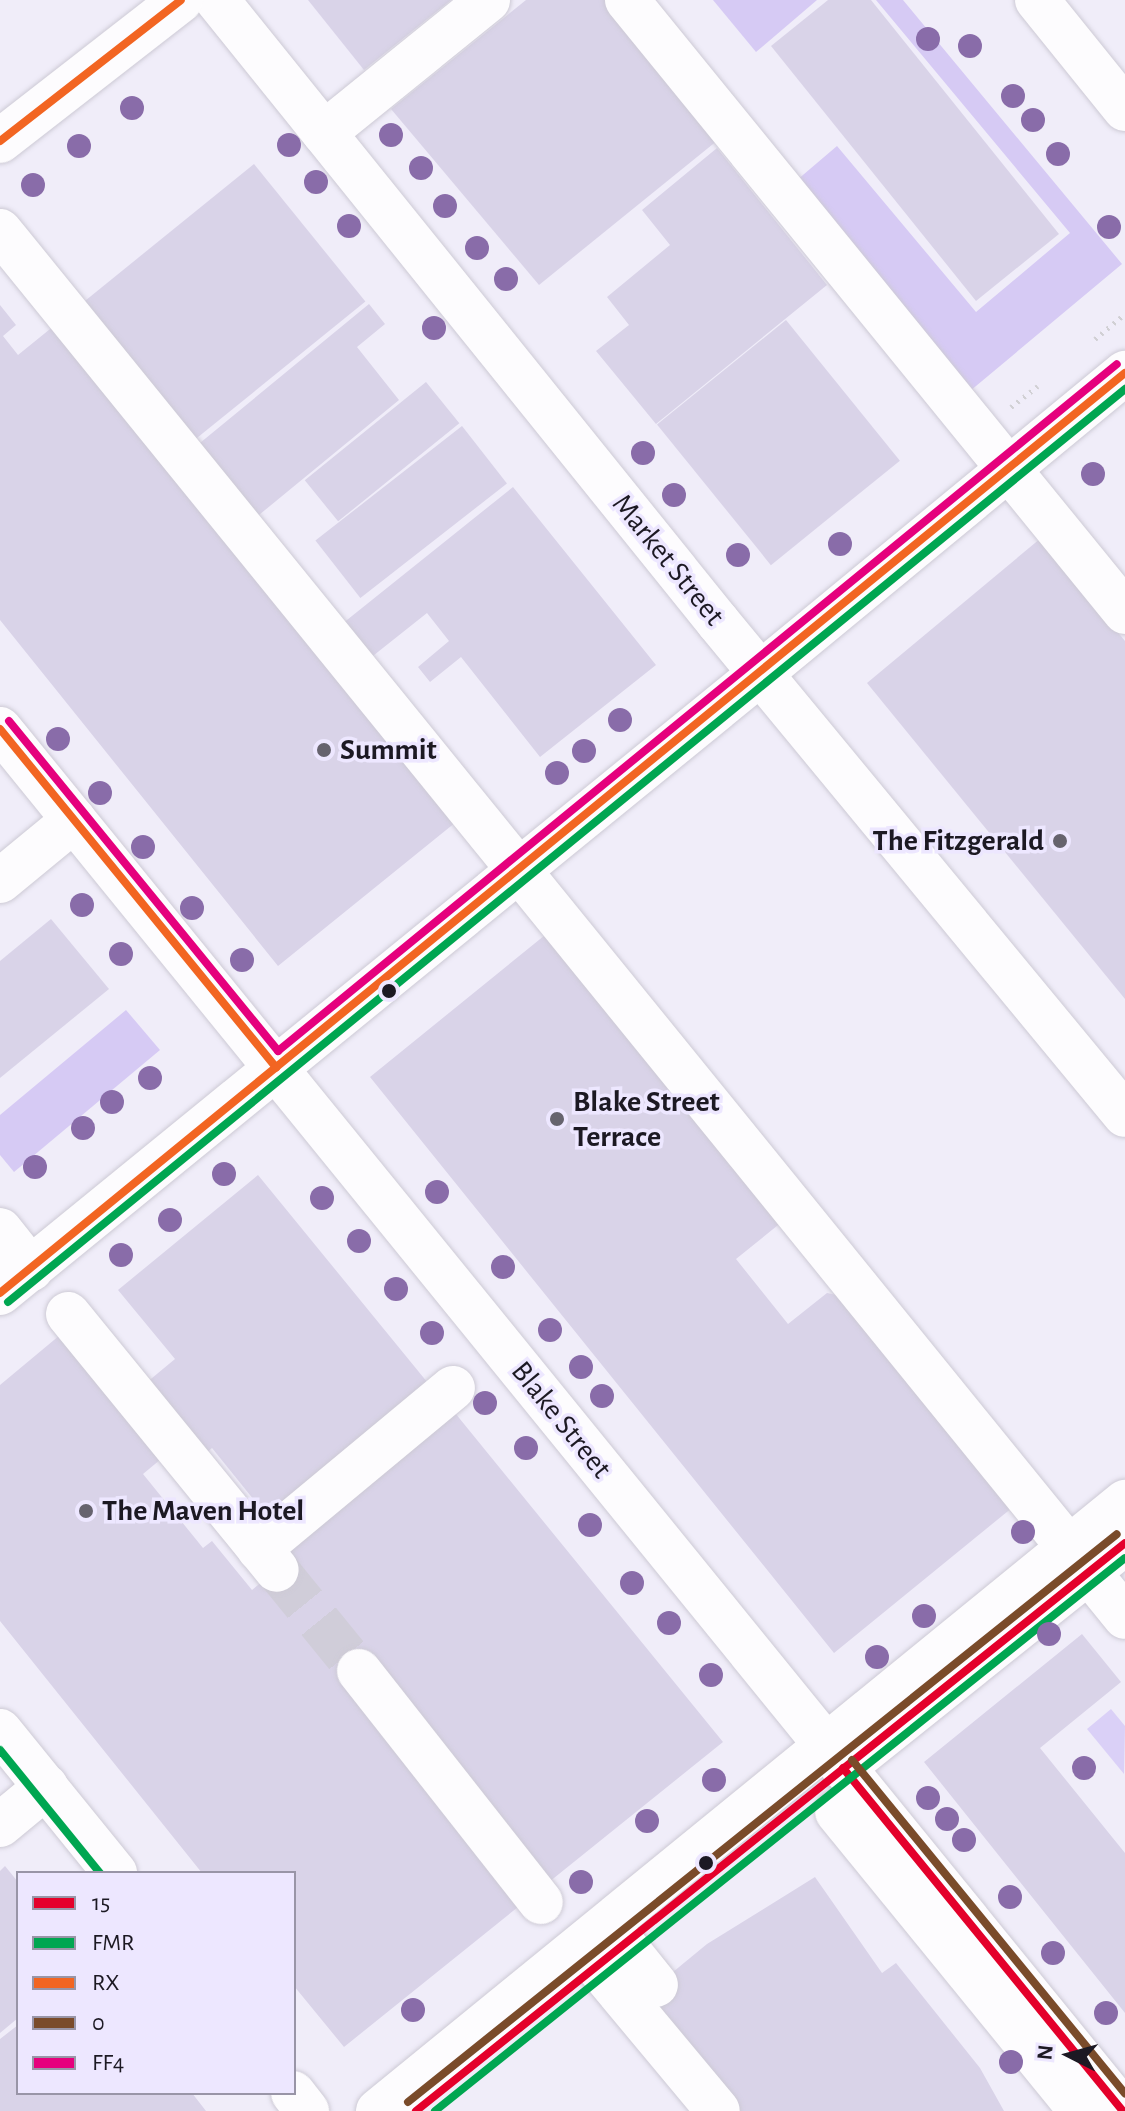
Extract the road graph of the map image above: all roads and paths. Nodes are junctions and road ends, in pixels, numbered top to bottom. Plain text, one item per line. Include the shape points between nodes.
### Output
1 (181, 0) edge
2 (217, 0) edge
3 (488, 0) edge
4 (627, 0) edge
5 (1037, 0) edge
6 (1125, 109) edge
7 (324, 133) junction
8 (0, 141) edge
9 (0, 231) edge
10 (1125, 373) edge
11 (1008, 469) junction
12 (1125, 612) edge
13 (761, 673) junction
14 (0, 729) edge
15 (74, 820) junction
16 (519, 871) junction
17 (0, 881) edge
18 (276, 1068) junction
19 (1125, 1115) edge
20 (0, 1230) edge
21 (15, 1281) edge
22 (68, 1314) dead end
23 (453, 1388) dead end
24 (1125, 1502) edge
25 (1125, 1543) edge
26 (1078, 1559) junction
27 (1125, 1617) edge
28 (359, 1671) tunnel mouth
29 (1, 1735) edge
30 (834, 1756) junction
31 (46, 1787) junction
32 (837, 1812) dead end
33 (0, 1825) edge
34 (113, 1871) edge
35 (541, 1902) dead end
36 (611, 1956) junction
37 (656, 1985) dead end
38 (295, 2095) edge
39 (307, 2111) edge
40 (378, 2111) edge
41 (416, 2111) edge
42 (718, 2111) edge
43 (1081, 2111) edge
44 (1123, 2111) edge

1 - 8 main road
2 - 7 main road, Market Street
3 - 7 main road
4 - 11 main road
5 - 6 main road
7 - 13 main road, Market Street
9 - 16 main road
10 - 11 main road
11 - 12 main road
11 - 13 main road
13 - 16 main road
13 - 19 main road, Market Street
14 - 15 main road, Blake Street
15 - 17 main road
15 - 18 main road, Blake Street
16 - 18 main road
16 - 26 main road
18 - 21 main road
18 - 30 main road, Blake Street
20 - 21 main road
22 - 23 main road via 268,1559
24 - 26 main road
25 - 26 main road
26 - 27 main road
26 - 30 main road
28 - 35 main road
29 - 31 main road
30 - 36 main road
30 - 40 main road
30 - 44 main road, Blake Street
31 - 33 main road
31 - 34 main road
32 - 43 main road
36 - 37 main road
36 - 41 main road
36 - 42 main road
38 - 39 main road

